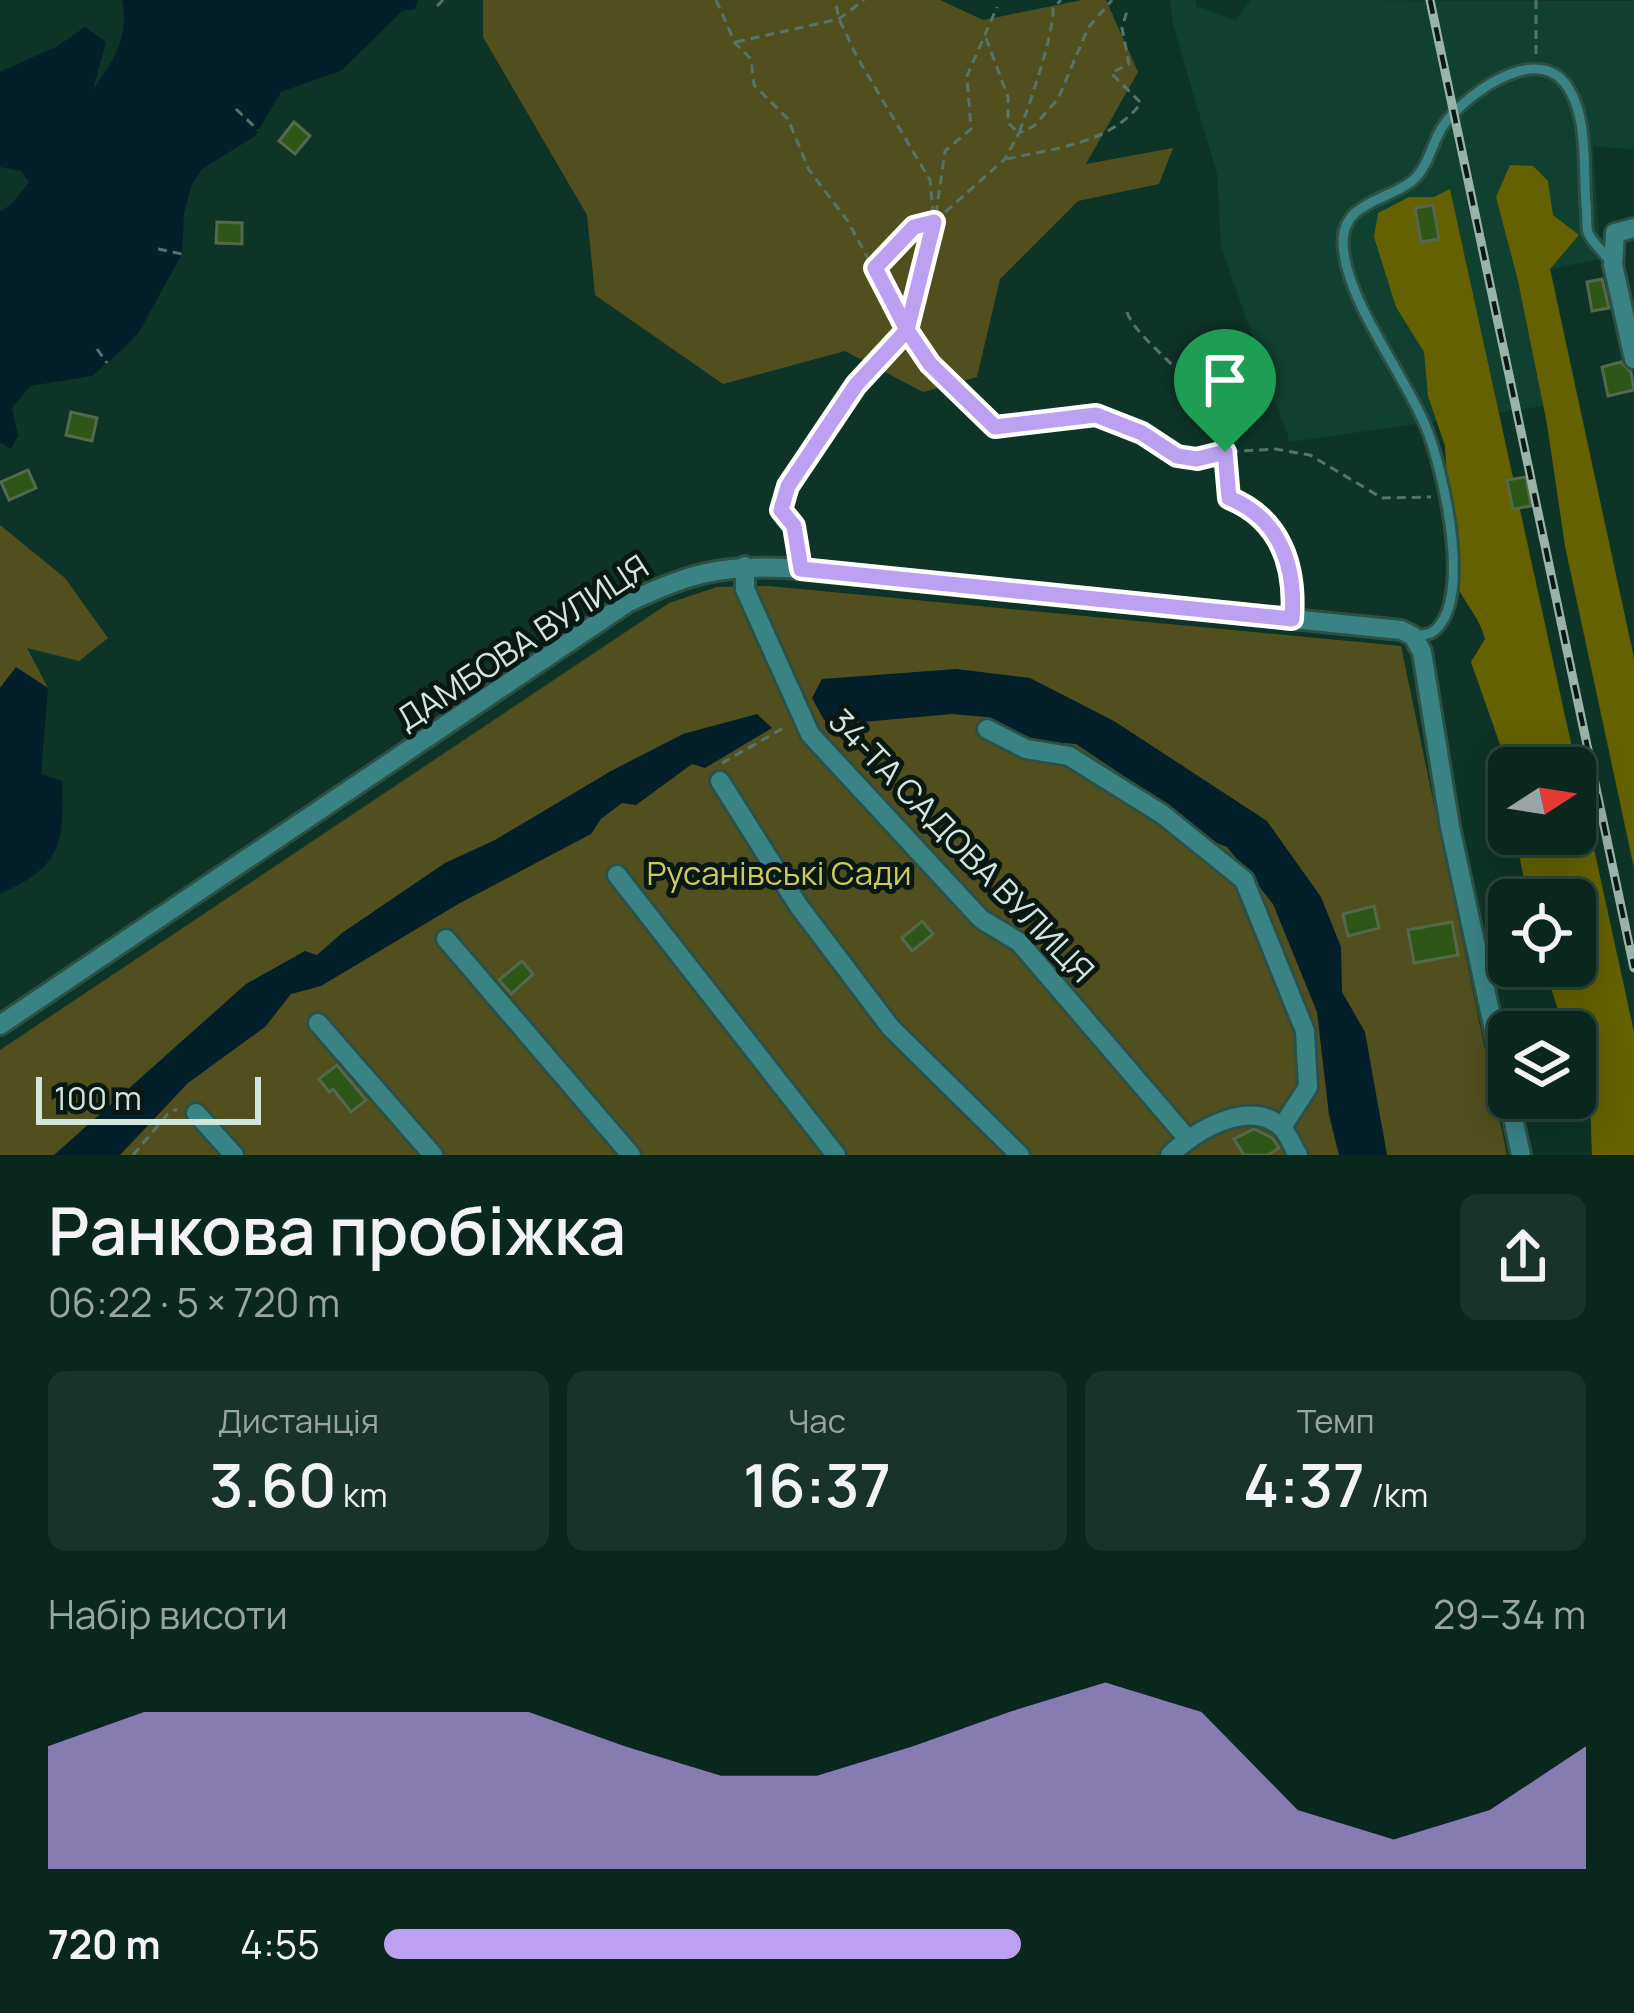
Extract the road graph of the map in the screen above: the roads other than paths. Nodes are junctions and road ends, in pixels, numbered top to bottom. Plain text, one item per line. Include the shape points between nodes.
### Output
1 (1625, 231) edge
2 (1613, 265) junction
3 (1634, 359) edge
4 (745, 566) junction
5 (1413, 636) junction
6 (987, 729) dead end
7 (720, 781) road end
8 (617, 875) dead end
9 (446, 939) dead end
10 (318, 1023) dead end
11 (0, 1025) edge
12 (196, 1113) road end
13 (1282, 1127) junction
14 (1187, 1138) junction
15 (234, 1155) edge
16 (433, 1155) edge
17 (632, 1155) edge
18 (836, 1155) edge
19 (1020, 1155) edge
20 (1170, 1155) edge
21 (1298, 1155) edge
22 (1521, 1155) edge

1 - 2 street
2 - 3 street
2 - 5 lane via 1588,234 1577,106 1562,80 1536,67 1506,74 1473,98 1443,126 1419,175 1347,222 1342,245 1355,288 1425,424 1445,498 1454,583 1446,616 1430,634
4 - 5 street, ДАМБОВА ВУЛИЦЯ
4 - 11 street, ДАМБОВА ВУЛИЦЯ via 679,578 627,603
4 - 14 street, 34-ТА САДОВА ВУЛИЦЯ via 745,589 810,734 981,919 1019,942
5 - 22 street
6 - 13 street via 1069,756 1162,814 1244,880 1305,1031 1308,1087
7 - 19 street via 798,905 890,1028
8 - 18 street
9 - 17 street
10 - 16 street
12 - 15 street
13 - 14 street via 1232,1117
13 - 21 street
14 - 20 street

